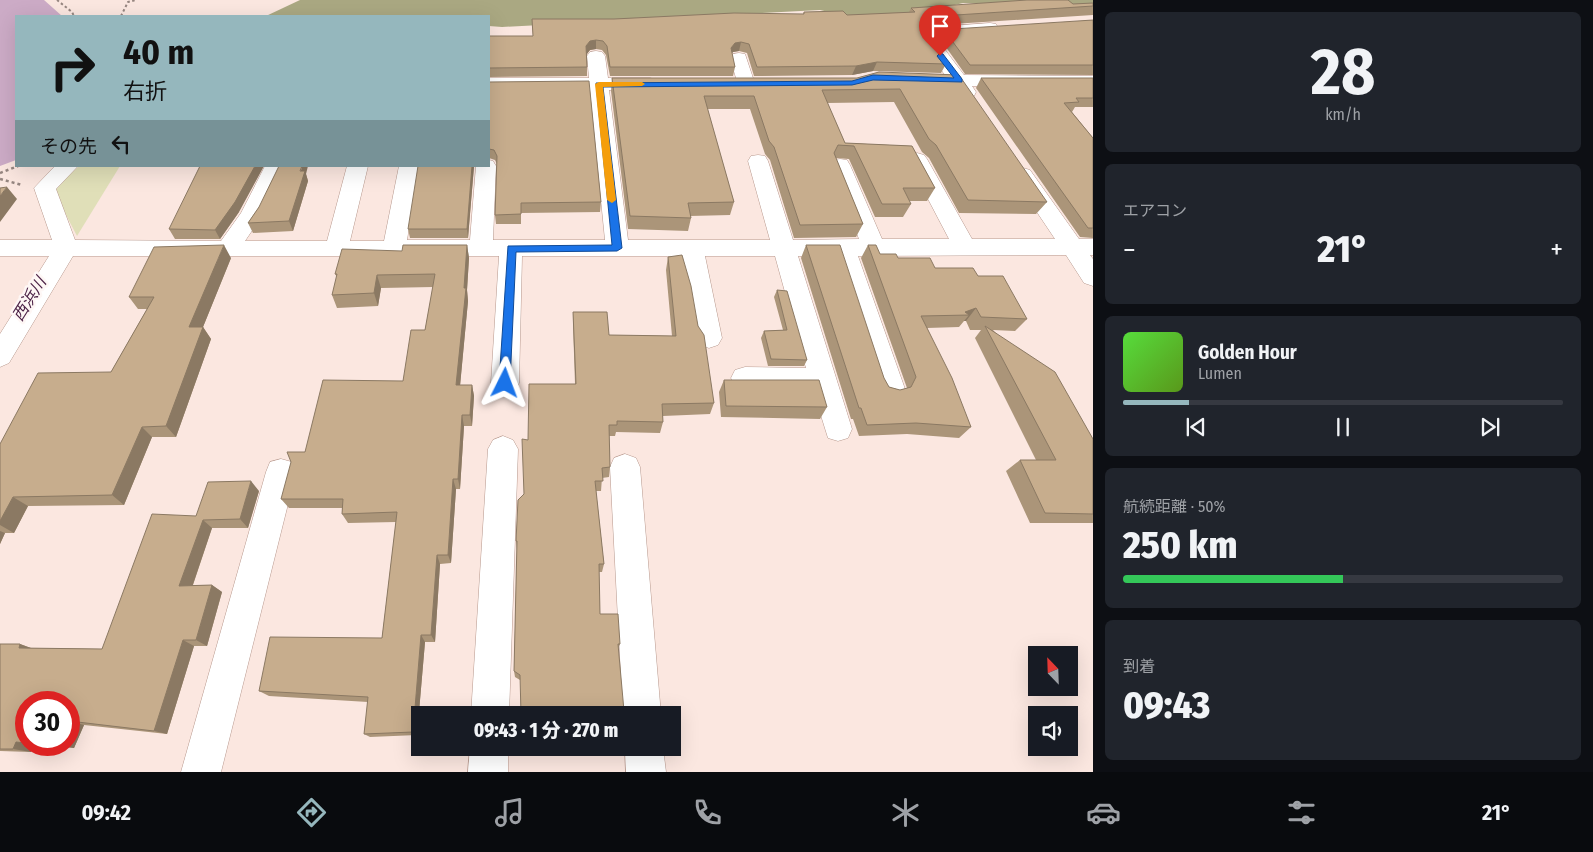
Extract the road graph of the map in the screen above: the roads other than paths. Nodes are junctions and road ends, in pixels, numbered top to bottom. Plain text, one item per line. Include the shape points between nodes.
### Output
1 (1012, 26) edge
2 (596, 56) dead end
3 (739, 58) dead end
4 (911, 79) edge
5 (959, 81) junction
6 (1093, 81) edge
7 (490, 84) edge
8 (599, 84) junction
9 (668, 84) edge
10 (726, 84) edge
11 (746, 84) junction
12 (766, 84) edge
13 (976, 104) edge
14 (917, 159) edge
15 (1013, 160) edge
16 (758, 161) dead end
17 (840, 165) edge
18 (67, 167) edge
19 (276, 167) edge
20 (358, 167) edge
21 (409, 167) edge
22 (486, 167) edge
23 (965, 247) junction
24 (1083, 247) edge
25 (0, 248) edge
26 (66, 248) junction
27 (337, 248) junction
28 (394, 248) junction
29 (481, 248) junction
30 (511, 248) junction
31 (617, 248) junction
32 (692, 248) junction
33 (784, 248) junction
34 (844, 248) junction
35 (874, 248) junction
36 (227, 249) junction
37 (1093, 277) edge
38 (709, 338) dead end
39 (0, 356) edge
40 (745, 378) edge
41 (823, 378) junction
42 (505, 383) dead end
43 (892, 389) edge
44 (838, 429) dead end
45 (503, 450) dead end
46 (625, 467) dead end
47 (281, 472) dead end
48 (490, 706) edge
49 (641, 706) edge
50 (489, 756) edge
51 (645, 756) edge
52 (201, 772) edge
53 (488, 772) edge
54 (646, 772) edge

1 - 5 street via 943,31 931,43
2 - 8 street
3 - 11 street
4 - 5 street
5 - 6 street
5 - 13 street
7 - 8 street
8 - 9 street
8 - 31 street
10 - 11 street
11 - 12 street
14 - 23 street
15 - 24 street
16 - 33 street
17 - 35 street
18 - 26 street via 45,188
19 - 36 street via 251,216
20 - 27 street
21 - 28 street
22 - 29 street
23 - 24 street
23 - 35 street
24 - 37 street
25 - 26 street
26 - 36 street
26 - 39 street
27 - 28 street
27 - 36 street
28 - 29 street
29 - 30 street
30 - 31 street
30 - 42 street
31 - 32 street
32 - 33 street
32 - 38 street
33 - 34 street
33 - 41 street
34 - 35 street
34 - 43 street
40 - 41 street
41 - 44 street
45 - 48 street
46 - 49 street
47 - 52 street
50 - 53 street
51 - 54 street

